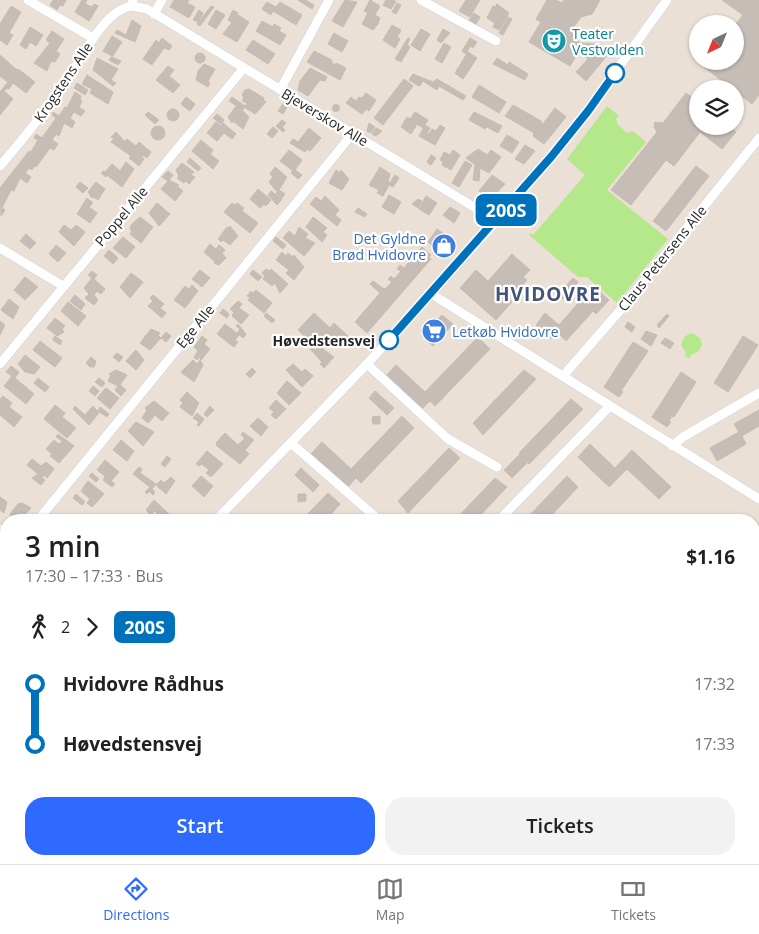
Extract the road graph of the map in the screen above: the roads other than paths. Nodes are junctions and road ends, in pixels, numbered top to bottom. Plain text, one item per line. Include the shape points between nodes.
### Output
1 (28, 0) edge
2 (162, 0) edge
3 (329, 0) edge
4 (422, 0) edge
5 (665, 1) edge
6 (133, 3) edge
7 (154, 14) junction
8 (93, 38) junction
9 (496, 41) dead end
10 (243, 69) junction
11 (280, 90) junction
12 (353, 133) junction
13 (759, 138) edge
14 (0, 166) edge
15 (497, 220) junction
16 (0, 248) edge
17 (63, 286) junction
18 (430, 293) junction
19 (0, 364) edge
20 (367, 364) junction
21 (564, 376) junction
22 (759, 393) edge
23 (610, 406) junction
24 (291, 443) junction
25 (672, 446) junction
26 (497, 467) dead end
27 (759, 499) edge
28 (43, 514) edge
29 (222, 514) edge
30 (372, 514) edge
31 (505, 514) edge

1 - 8 street
2 - 7 street
3 - 11 street
4 - 9 street
5 - 15 street via 580,121
6 - 7 street, Bjeverskov Alle
6 - 8 street, Krogstens Alle via 116,13
7 - 10 street, Bjeverskov Alle
8 - 14 street, Krogstens Alle via 66,82
10 - 11 street, Bjeverskov Alle
10 - 17 street, Poppel Alle
11 - 12 street, Bjeverskov Alle
12 - 15 street, Bjeverskov Alle
12 - 28 street, Ege Alle
13 - 21 street, Claus Petersens Alle
15 - 18 street
16 - 17 street
17 - 19 street, Poppel Alle
18 - 20 street
18 - 21 street
20 - 24 street
20 - 26 street via 448,439
21 - 23 street
22 - 25 street
23 - 25 street
23 - 31 street
24 - 29 street
24 - 30 street
25 - 27 street

